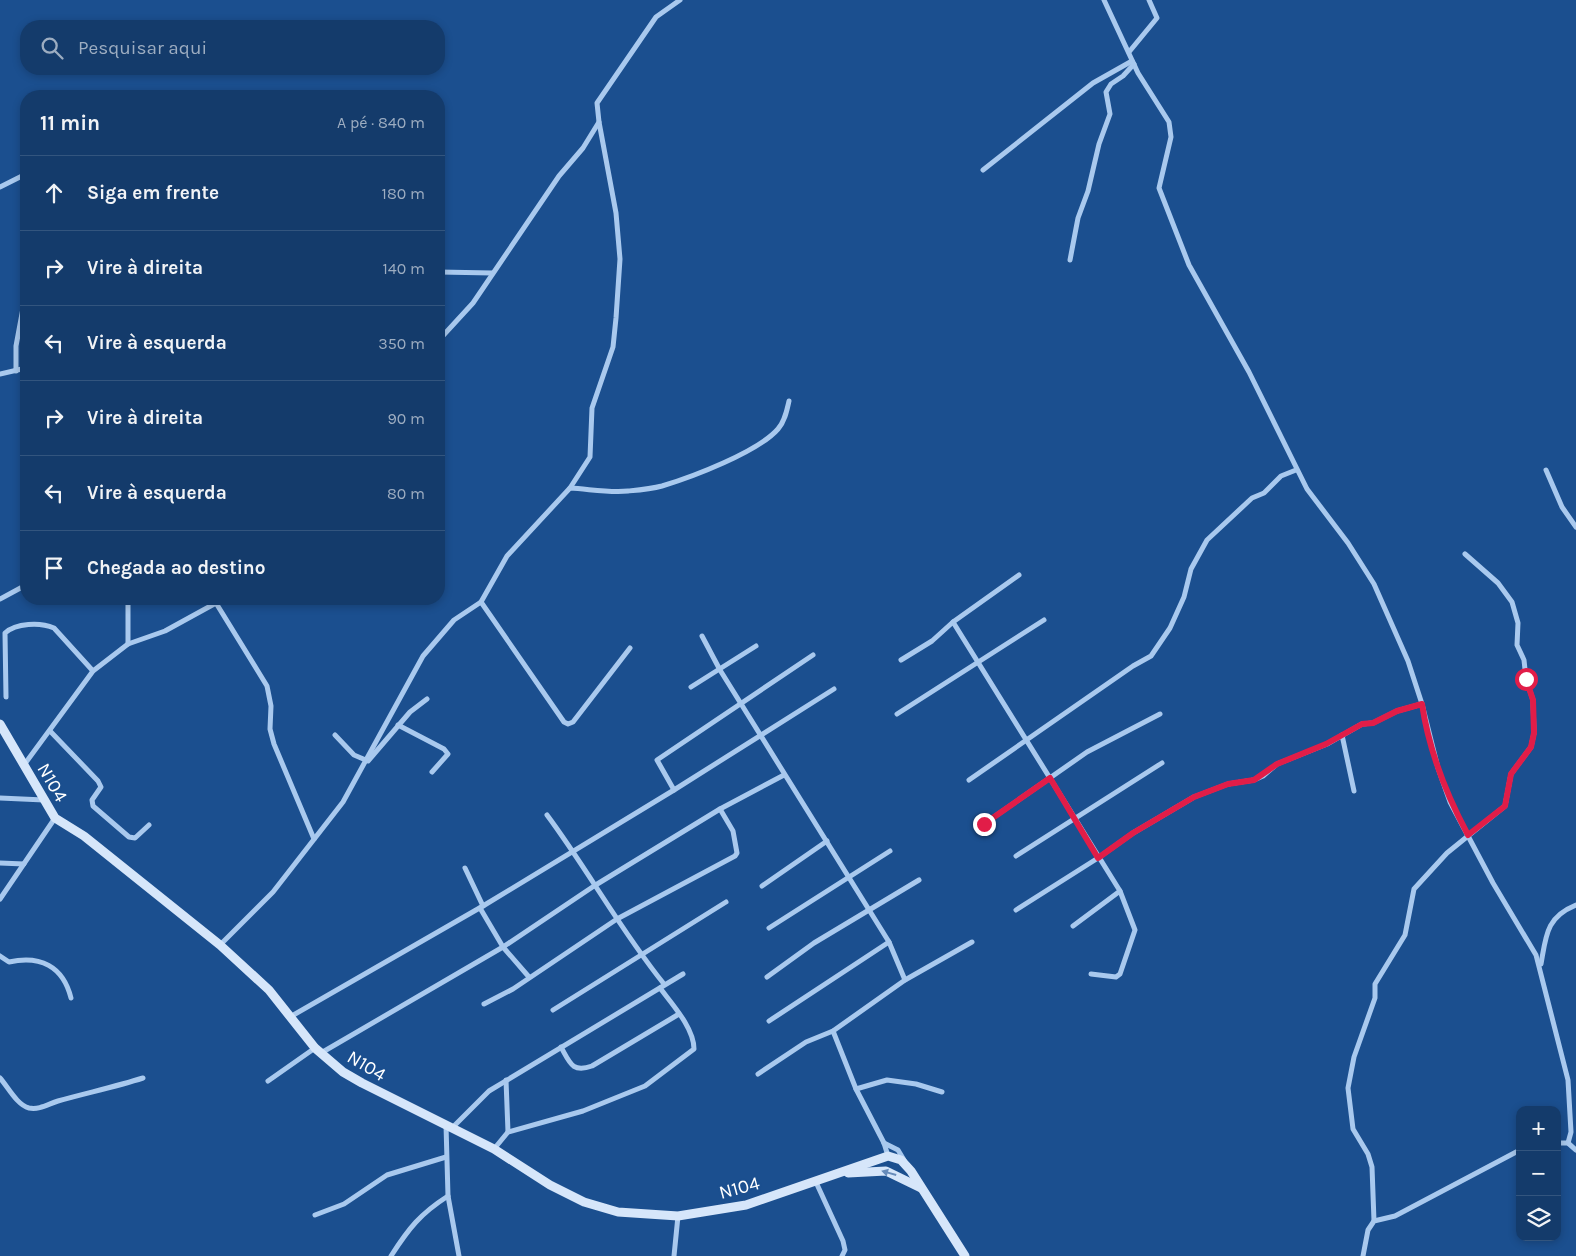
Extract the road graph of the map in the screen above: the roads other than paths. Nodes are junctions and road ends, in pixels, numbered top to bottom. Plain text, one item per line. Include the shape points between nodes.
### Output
1 (680, 0) edge
2 (1104, 0) edge
3 (1149, 0) edge
4 (1129, 52) junction
5 (1133, 62) junction
6 (599, 122) junction
7 (982, 170) dead end
8 (20, 177) edge
9 (0, 186) edge
10 (1070, 260) dead end
11 (445, 272) edge
12 (492, 273) junction
13 (20, 324) edge
14 (445, 333) edge
15 (20, 370) edge
16 (16, 371) junction
17 (0, 374) edge
18 (789, 400) dead end
19 (1296, 470) junction
20 (1546, 470) dead end
21 (570, 488) junction
22 (1576, 527) edge
23 (1465, 554) dead end
24 (1019, 575) dead end
25 (20, 588) edge
26 (0, 599) edge
27 (481, 602) junction
28 (128, 605) edge
29 (211, 605) edge
30 (220, 605) edge
31 (1044, 620) dead end
32 (953, 622) junction
33 (702, 636) dead end
34 (128, 644) junction
35 (756, 646) dead end
36 (630, 648) dead end
37 (814, 655) dead end
38 (901, 660) dead end
39 (979, 662) junction
40 (720, 670) junction
41 (93, 671) junction
42 (691, 687) dead end
43 (834, 688) dead end
44 (6, 697) dead end
45 (427, 699) dead end
46 (741, 703) junction
47 (1422, 704) junction
48 (898, 714) dead end
49 (1160, 714) dead end
50 (0, 724) edge
51 (398, 725) junction
52 (50, 732) junction
53 (335, 735) dead end
54 (761, 735) junction
55 (1342, 735) junction
56 (1027, 738) junction
57 (366, 761) junction
58 (1162, 763) dead end
59 (24, 765) junction
60 (432, 772) dead end
61 (784, 775) junction
62 (1050, 778) junction
63 (969, 780) dead end
64 (674, 790) junction
65 (1354, 791) dead end
66 (0, 798) edge
67 (45, 800) junction
68 (720, 809) junction
69 (547, 815) dead end
70 (55, 818) junction
71 (1074, 819) junction
72 (984, 824) dead end
73 (149, 825) dead end
74 (1468, 835) junction
75 (314, 839) junction
76 (827, 841) junction
77 (574, 851) junction
78 (890, 852) dead end
79 (1016, 856) dead end
80 (1098, 858) junction
81 (0, 863) edge
82 (24, 864) junction
83 (465, 868) dead end
84 (849, 877) junction
85 (919, 880) dead end
86 (594, 886) junction
87 (762, 886) dead end
88 (1120, 890) junction
89 (0, 899) edge
90 (726, 902) dead end
91 (1576, 905) edge
92 (482, 907) junction
93 (868, 909) junction
94 (1016, 910) dead end
95 (617, 919) junction
96 (1073, 926) dead end
97 (769, 928) dead end
98 (889, 942) junction
99 (972, 942) dead end
100 (220, 945) junction
101 (503, 947) junction
102 (640, 954) junction
103 (0, 956) edge
104 (1541, 966) junction
105 (683, 974) dead end
106 (1091, 974) dead end
107 (529, 977) junction
108 (767, 977) dead end
109 (905, 980) junction
110 (662, 986) junction
111 (71, 998) dead end
112 (484, 1004) dead end
113 (553, 1010) dead end
114 (679, 1014) junction
115 (290, 1017) junction
116 (769, 1021) dead end
117 (833, 1031) junction
118 (561, 1047) junction
119 (318, 1051) junction
120 (758, 1074) dead end
121 (0, 1078) edge
122 (144, 1078) dead end
123 (506, 1080) junction
124 (268, 1081) dead end
125 (856, 1089) junction
126 (942, 1092) dead end
127 (449, 1127) junction
128 (508, 1132) junction
129 (884, 1143) junction
130 (1561, 1143) edge
131 (1568, 1143) junction
132 (494, 1149) junction
133 (1576, 1150) edge
134 (1518, 1151) edge
135 (888, 1156) junction
136 (446, 1157) junction
137 (907, 1166) junction
138 (830, 1174) junction
139 (815, 1180) junction
140 (923, 1189) junction
141 (448, 1196) junction
142 (315, 1215) dead end
143 (678, 1216) junction
144 (1374, 1222) junction
145 (391, 1256) edge
146 (459, 1256) edge
147 (674, 1256) edge
148 (842, 1256) edge
149 (965, 1256) edge
150 (1363, 1256) edge

1 - 6 street via 656,17 609,83 597,103
2 - 4 street
3 - 4 street via 1157,18
4 - 5 street
5 - 7 street via 1094,83
5 - 10 street via 1106,92 1110,114 1078,218
5 - 19 street via 1161,106 1171,129 1159,188 1162,199 1189,265 1249,372
6 - 12 street
6 - 21 street via 616,213 620,259 616,318 613,347 592,408 590,456
8 - 9 street
11 - 12 street
12 - 14 street
13 - 16 street
15 - 16 street
16 - 17 street
18 - 21 street via 778,428 763,442 739,456 661,486 625,491
19 - 47 street via 1374,584 1408,661
19 - 56 street via 1280,476 1264,493 1252,498 1207,540 1190,569 1175,620 1151,656
20 - 22 street via 1562,507
21 - 27 street via 507,556
23 - 74 street via 1498,583 1512,602 1518,623 1516,645 1524,660 1533,700 1534,733 1531,747 1511,774 1505,806
24 - 32 street
25 - 26 street
27 - 36 street via 568,724 573,722
27 - 57 street via 454,620 423,656
28 - 34 street
29 - 34 street via 166,630
30 - 75 street via 267,686 274,744
31 - 39 street
32 - 38 street via 932,641
32 - 39 street
33 - 40 street
34 - 41 street
35 - 40 street
37 - 46 street
39 - 48 street
39 - 56 street
40 - 42 street
40 - 46 street
41 - 44 street via 54,628 48,625 14,626 6,633
41 - 52 street
43 - 54 street
45 - 51 street
46 - 54 street
46 - 64 street via 657,760
47 - 55 street via 1397,711
47 - 74 street via 1438,768 1450,802
49 - 62 street via 1087,752
50 - 59 street, N104 / N104
51 - 57 street via 371,760
51 - 60 street via 448,754
52 - 59 street
52 - 73 street via 98,781 101,788 92,800 93,806 129,837 135,838
53 - 57 street via 354,755
54 - 61 street
54 - 64 street
55 - 65 street
55 - 80 street via 1277,764 1254,780 1228,784 1194,797
56 - 62 street
56 - 63 street
57 - 75 street via 343,802
58 - 71 street
59 - 67 street, N104 / N104
61 - 68 street
61 - 76 street
62 - 71 street
62 - 72 street
64 - 77 street
66 - 67 street
67 - 70 street, N104 / N104
68 - 86 street
68 - 95 street via 733,831 735,856
69 - 77 street
70 - 82 street
70 - 100 street, N104 / N104 via 84,836
71 - 79 street
71 - 80 street
74 - 104 street
74 - 144 street via 1414,889 1405,936 1375,984 1375,998 1354,1057 1348,1088 1351,1117 1353,1129 1372,1167
75 - 100 street via 273,892
76 - 84 street
76 - 87 street
77 - 86 street
77 - 92 street
78 - 84 street
80 - 88 street
80 - 94 street
81 - 82 street
82 - 89 street
83 - 92 street
84 - 93 street
84 - 97 street
85 - 93 street
86 - 95 street
86 - 101 street
88 - 96 street
88 - 106 street via 1134,930 1120,974 1116,977
90 - 102 street
91 - 104 street via 1556,916 1550,925
92 - 101 street
92 - 115 street
93 - 98 street
93 - 108 street
95 - 102 street
95 - 107 street
98 - 109 street
98 - 116 street
99 - 109 street
100 - 115 street, N104 / N104 via 269,990
101 - 107 street
101 - 119 street
102 - 110 street
102 - 113 street
103 - 111 street via 8,962 32,959 47,965 67,983
104 - 131 street via 1568,1080 1571,1132
105 - 110 street
107 - 112 street
109 - 117 street
110 - 114 street
110 - 118 street
114 - 118 street via 582,1070 576,1069
114 - 128 street via 694,1042 694,1049 645,1086 583,1111
115 - 119 street, N104 / N104
117 - 120 street via 806,1042
117 - 125 street
118 - 123 street
119 - 124 street
119 - 127 street, N104 / N104 via 343,1072
121 - 122 street via 28,1108 41,1108
123 - 127 street
123 - 128 street
125 - 126 street via 887,1080
125 - 129 street
127 - 132 street, N104 / N104
127 - 136 street
128 - 132 street
129 - 135 street
129 - 137 street via 898,1150
130 - 131 street
131 - 133 street
132 - 143 street, N104 / N104 via 550,1185 584,1202 618,1212
134 - 144 street via 1395,1216
135 - 137 street
135 - 138 street, N104
136 - 141 street
136 - 142 street via 387,1175 344,1204
137 - 140 street
138 - 139 street, N104 / N104
140 -> 138 street, N104 via 886,1171
139 - 143 street, N104 / N104 via 746,1205
139 - 148 street via 844,1241
140 - 149 street
141 - 145 street via 416,1220
141 - 146 street
143 - 147 street
144 - 150 street via 1368,1230

